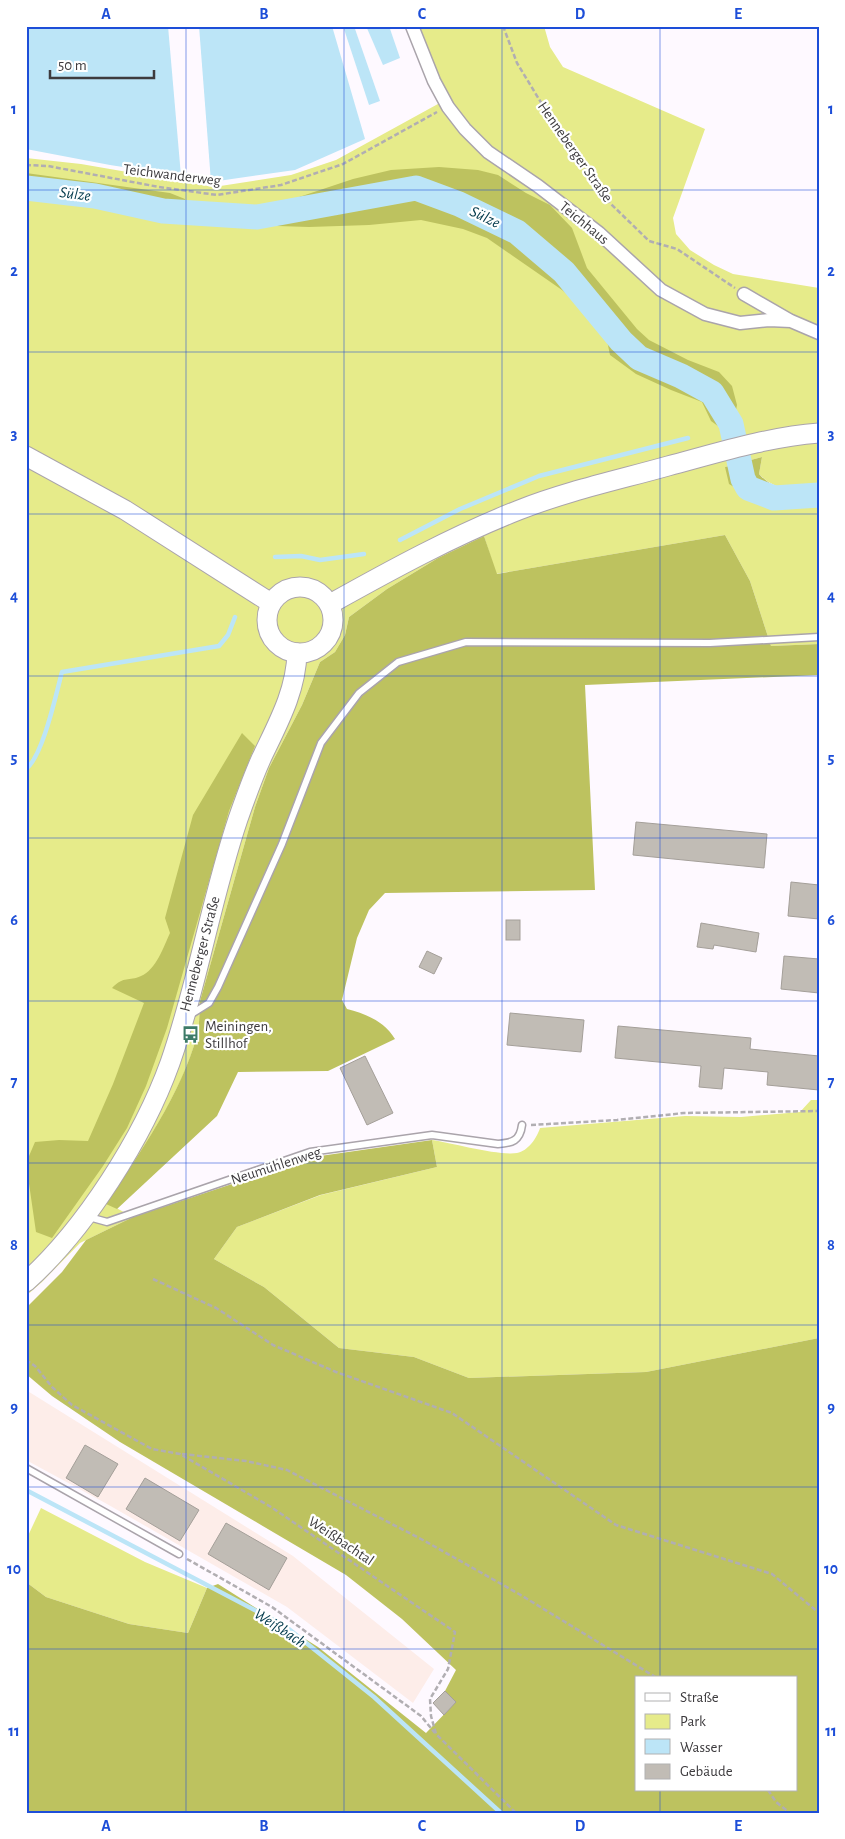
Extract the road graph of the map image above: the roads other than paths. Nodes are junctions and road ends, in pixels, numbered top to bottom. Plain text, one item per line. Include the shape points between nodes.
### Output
1 (412, 26) edge
2 (744, 294) road end
3 (791, 321) junction
4 (819, 333) edge
5 (819, 433) edge
6 (26, 456) edge
7 (271, 603) junction
8 (330, 604) junction
9 (819, 637) edge
10 (297, 653) junction
11 (183, 1020) junction
12 (522, 1126) road end
13 (85, 1214) junction
14 (26, 1282) edge
15 (26, 1468) edge
16 (179, 1554) road end

1 - 3 street, Teichhaus via 434,81 465,130 488,152 599,234 661,290 705,314 740,323
2 - 3 street
3 - 4 street, Teichhaus
5 - 8 main road via 756,443 705,456 519,510 430,549
6 - 7 main road via 125,510
7 - 8 main road via 285,590 308,587 318,591
7 - 10 main road via 267,612 269,633 279,646
8 - 10 main road via 334,621 324,644 314,650
9 - 11 lane via 710,643 466,642 398,662 359,693 321,743 282,844 218,987 209,1004
10 - 11 main road, Henneberger Straße via 295,676 284,712 260,761 238,820
11 - 13 main road, Henneberger Straße via 152,1107
12 - 13 lane, Neumühlenweg via 516,1141 508,1143 432,1135 310,1152 107,1222
13 - 14 main road, Henneberger Straße
15 - 16 lane

